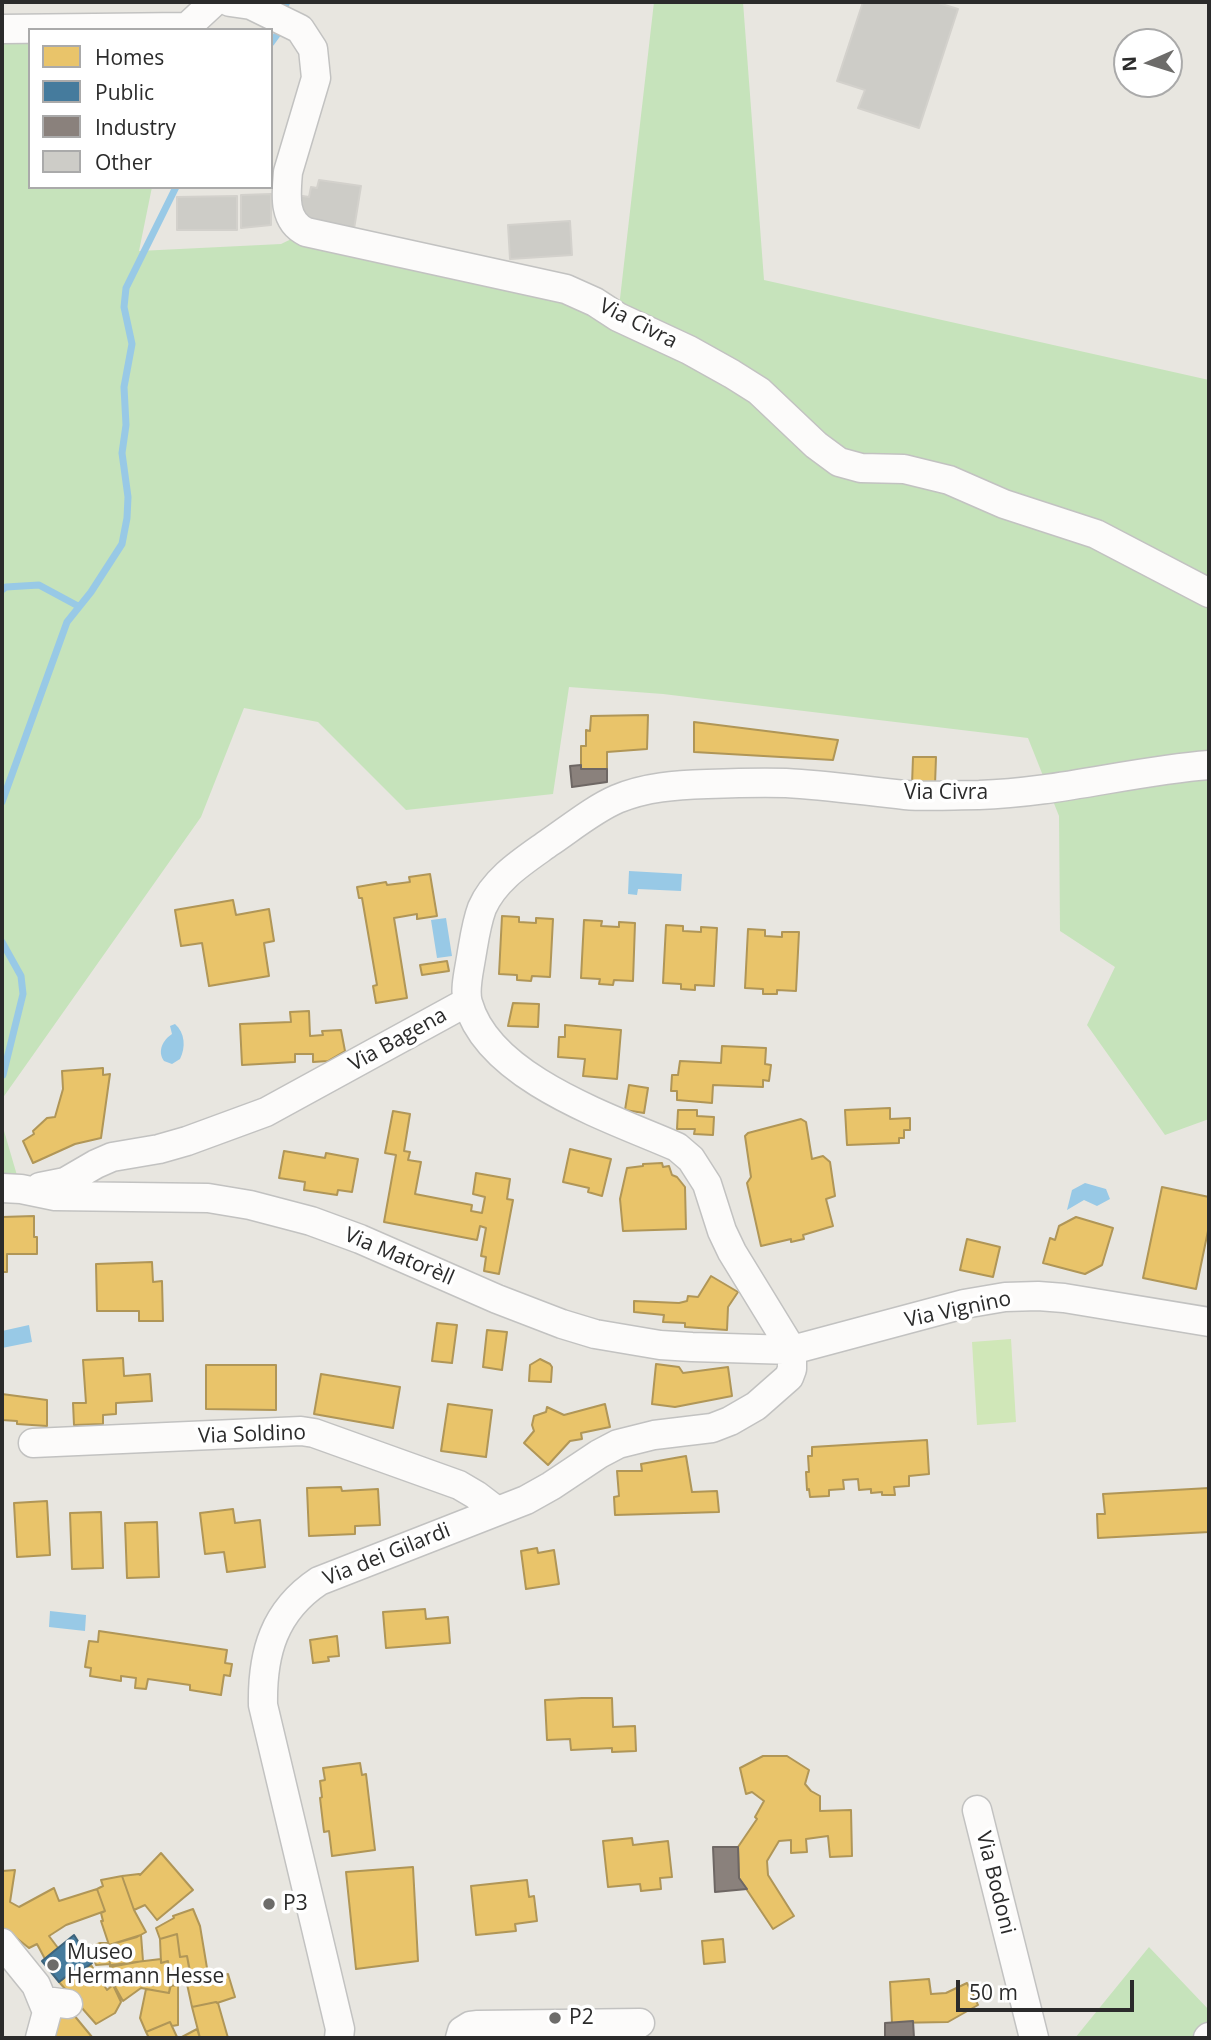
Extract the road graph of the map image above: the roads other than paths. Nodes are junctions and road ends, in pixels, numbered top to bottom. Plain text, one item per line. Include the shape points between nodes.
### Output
1 (214, 2) edge
2 (230, 2) edge
3 (94, 28) edge
4 (2, 29) edge
5 (28, 29) edge
6 (1209, 593) edge
7 (1209, 765) edge
8 (467, 1002) junction
9 (107, 1160) junction
10 (11, 1188) edge
11 (106, 1196) junction
12 (1209, 1322) edge
13 (792, 1350) junction
14 (33, 1443) dead end
15 (496, 1511) junction
16 (976, 1810) dead end
17 (2, 1943) edge
18 (51, 2018) edge
19 (640, 2023) dead end
20 (340, 2038) edge
21 (460, 2038) edge
22 (1034, 2038) edge

1 - 3 street via 187,27
2 - 6 street, Via Civra via 251,5 300,29 313,49 316,78 288,172 289,213 297,228 573,292 690,350 759,391 839,462 949,480 1004,504 1096,534
4 - 5 street
7 - 8 street, Via Civra via 1045,790 983,794 908,795 786,783 677,785 639,792 584,819 526,859 492,891 477,923
8 - 9 street, Via Bagena via 265,1112 187,1141
8 - 13 street, Via Bagena via 508,1063 569,1100 677,1147 691,1159 707,1184 732,1252
9 - 10 street, Via Bagena via 65,1182
9 - 11 street via 102,1175
10 - 11 street, Via Matorèll via 55,1196
11 - 13 street, Via Matorèll via 208,1198 311,1221 533,1314 595,1334 692,1347
12 - 13 street, Via Vignino via 1064,1298 1005,1297
13 - 15 street, Via dei Gilardi via 789,1377 730,1420 712,1428 618,1444 538,1494
14 - 15 street, Via Soldino via 301,1431 459,1485
15 - 20 street, Via dei Gilardi via 319,1581 279,1622 265,1661 263,1705
16 - 22 street, Via Bodoni
17 - 18 street via 36,1985
19 - 21 street via 478,2025 462,2031

